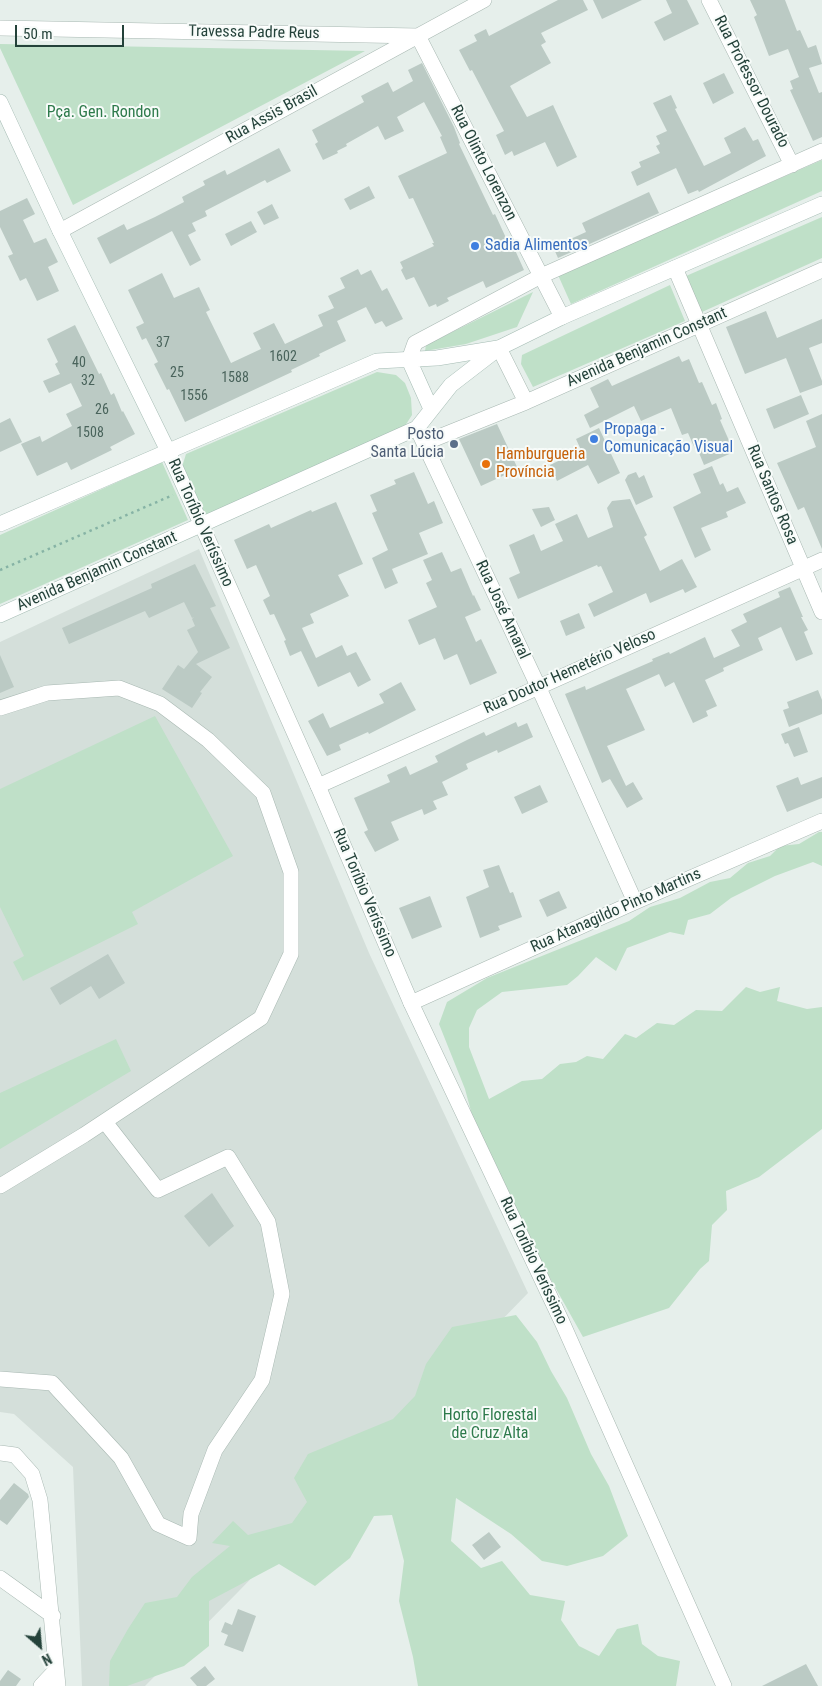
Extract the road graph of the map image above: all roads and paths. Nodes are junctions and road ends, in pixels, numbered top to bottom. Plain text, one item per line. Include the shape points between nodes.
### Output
1 (484, 0) edge
2 (709, 0) edge
3 (0, 28) edge
4 (418, 36) junction
5 (0, 102) edge
6 (822, 151) edge
7 (792, 164) junction
8 (822, 204) edge
9 (60, 231) junction
10 (675, 268) junction
11 (822, 270) edge
12 (541, 276) junction
13 (562, 317) junction
14 (699, 324) junction
15 (499, 348) junction
16 (409, 360) junction
17 (526, 402) junction
18 (431, 409) junction
19 (417, 428) junction
20 (424, 443) junction
21 (168, 451) junction
22 (186, 490) junction
23 (0, 524) edge
24 (202, 526) junction
25 (822, 560) edge
26 (803, 568) junction
27 (0, 570) edge
28 (822, 612) edge
29 (0, 615) edge
30 (538, 686) junction
31 (0, 708) edge
32 (318, 786) junction
33 (822, 821) edge
34 (635, 902) junction
35 (411, 1003) junction
36 (105, 1122) junction
37 (0, 1186) edge
38 (0, 1379) edge
39 (0, 1453) edge
40 (0, 1578) edge
41 (53, 1616) junction
42 (56, 1670) junction
43 (41, 1686) edge
44 (58, 1686) edge
45 (724, 1686) edge

1 - 4 street, Rua Assis Brasil
2 - 7 street, Rua Professor Dourado
3 - 4 street, Travessa Padre Reus
4 - 9 street, Rua Assis Brasil
4 - 12 street, Rua Olinto Lorenzon
5 - 9 street, Rua Toríbio Veríssimo
6 - 7 street
7 - 12 street
8 - 10 street, Avenida Benjamin Constant
9 - 21 street, Rua Toríbio Veríssimo
10 - 13 street, Avenida Benjamin Constant
10 - 14 street, Rua Santos Rosa
11 - 14 street, Avenida Benjamin Constant
12 - 13 street, Rua Olinto Lorenzon
12 - 16 street via 415,343
13 - 15 street, Avenida Benjamin Constant
14 - 17 street, Avenida Benjamin Constant
14 - 26 street, Rua Santos Rosa
15 - 16 street, Avenida Benjamin Constant
15 - 17 street
15 - 18 street, Avenida Benjamin Constant via 451,385
16 - 18 street
16 - 21 street, Avenida Benjamin Constant via 377,362
17 - 20 street, Avenida Benjamin Constant
18 - 19 street, Avenida Benjamin Constant
19 - 20 street, Rua José Amaral
19 - 24 street, Avenida Benjamin Constant
20 - 30 street, Rua José Amaral
21 - 22 street, Rua Toríbio Veríssimo
21 - 23 street, Avenida Benjamin Constant
22 - 24 street, Rua Toríbio Veríssimo
22 - 27 path
24 - 29 street, Avenida Benjamin Constant
24 - 32 street, Rua Toríbio Veríssimo
25 - 26 street, Rua Doutor Hemetério Veloso
26 - 28 street, Rua Santos Rosa
26 - 30 street, Rua Doutor Hemetério Veloso
30 - 32 street, Rua Doutor Hemetério Veloso
30 - 34 street, Rua José Amaral
31 - 36 street via 47,693 120,688 160,704 208,740 262,793 291,872 291,954 260,1018
32 - 35 street, Rua Toríbio Veríssimo
33 - 34 street, Rua Atanagildo Pinto Martins
34 - 35 street, Rua Atanagildo Pinto Martins
35 - 45 street, Rua Toríbio Veríssimo via 562,1322
36 - 37 street
36 - 38 street via 158,1190 228,1157 268,1222 282,1294 262,1380 216,1450 191,1514 189,1538 158,1524 121,1458 52,1383
39 - 41 street via 15,1455 32,1474 35,1483 40,1500
40 - 41 street
41 - 42 street
42 - 43 street
42 - 44 street

